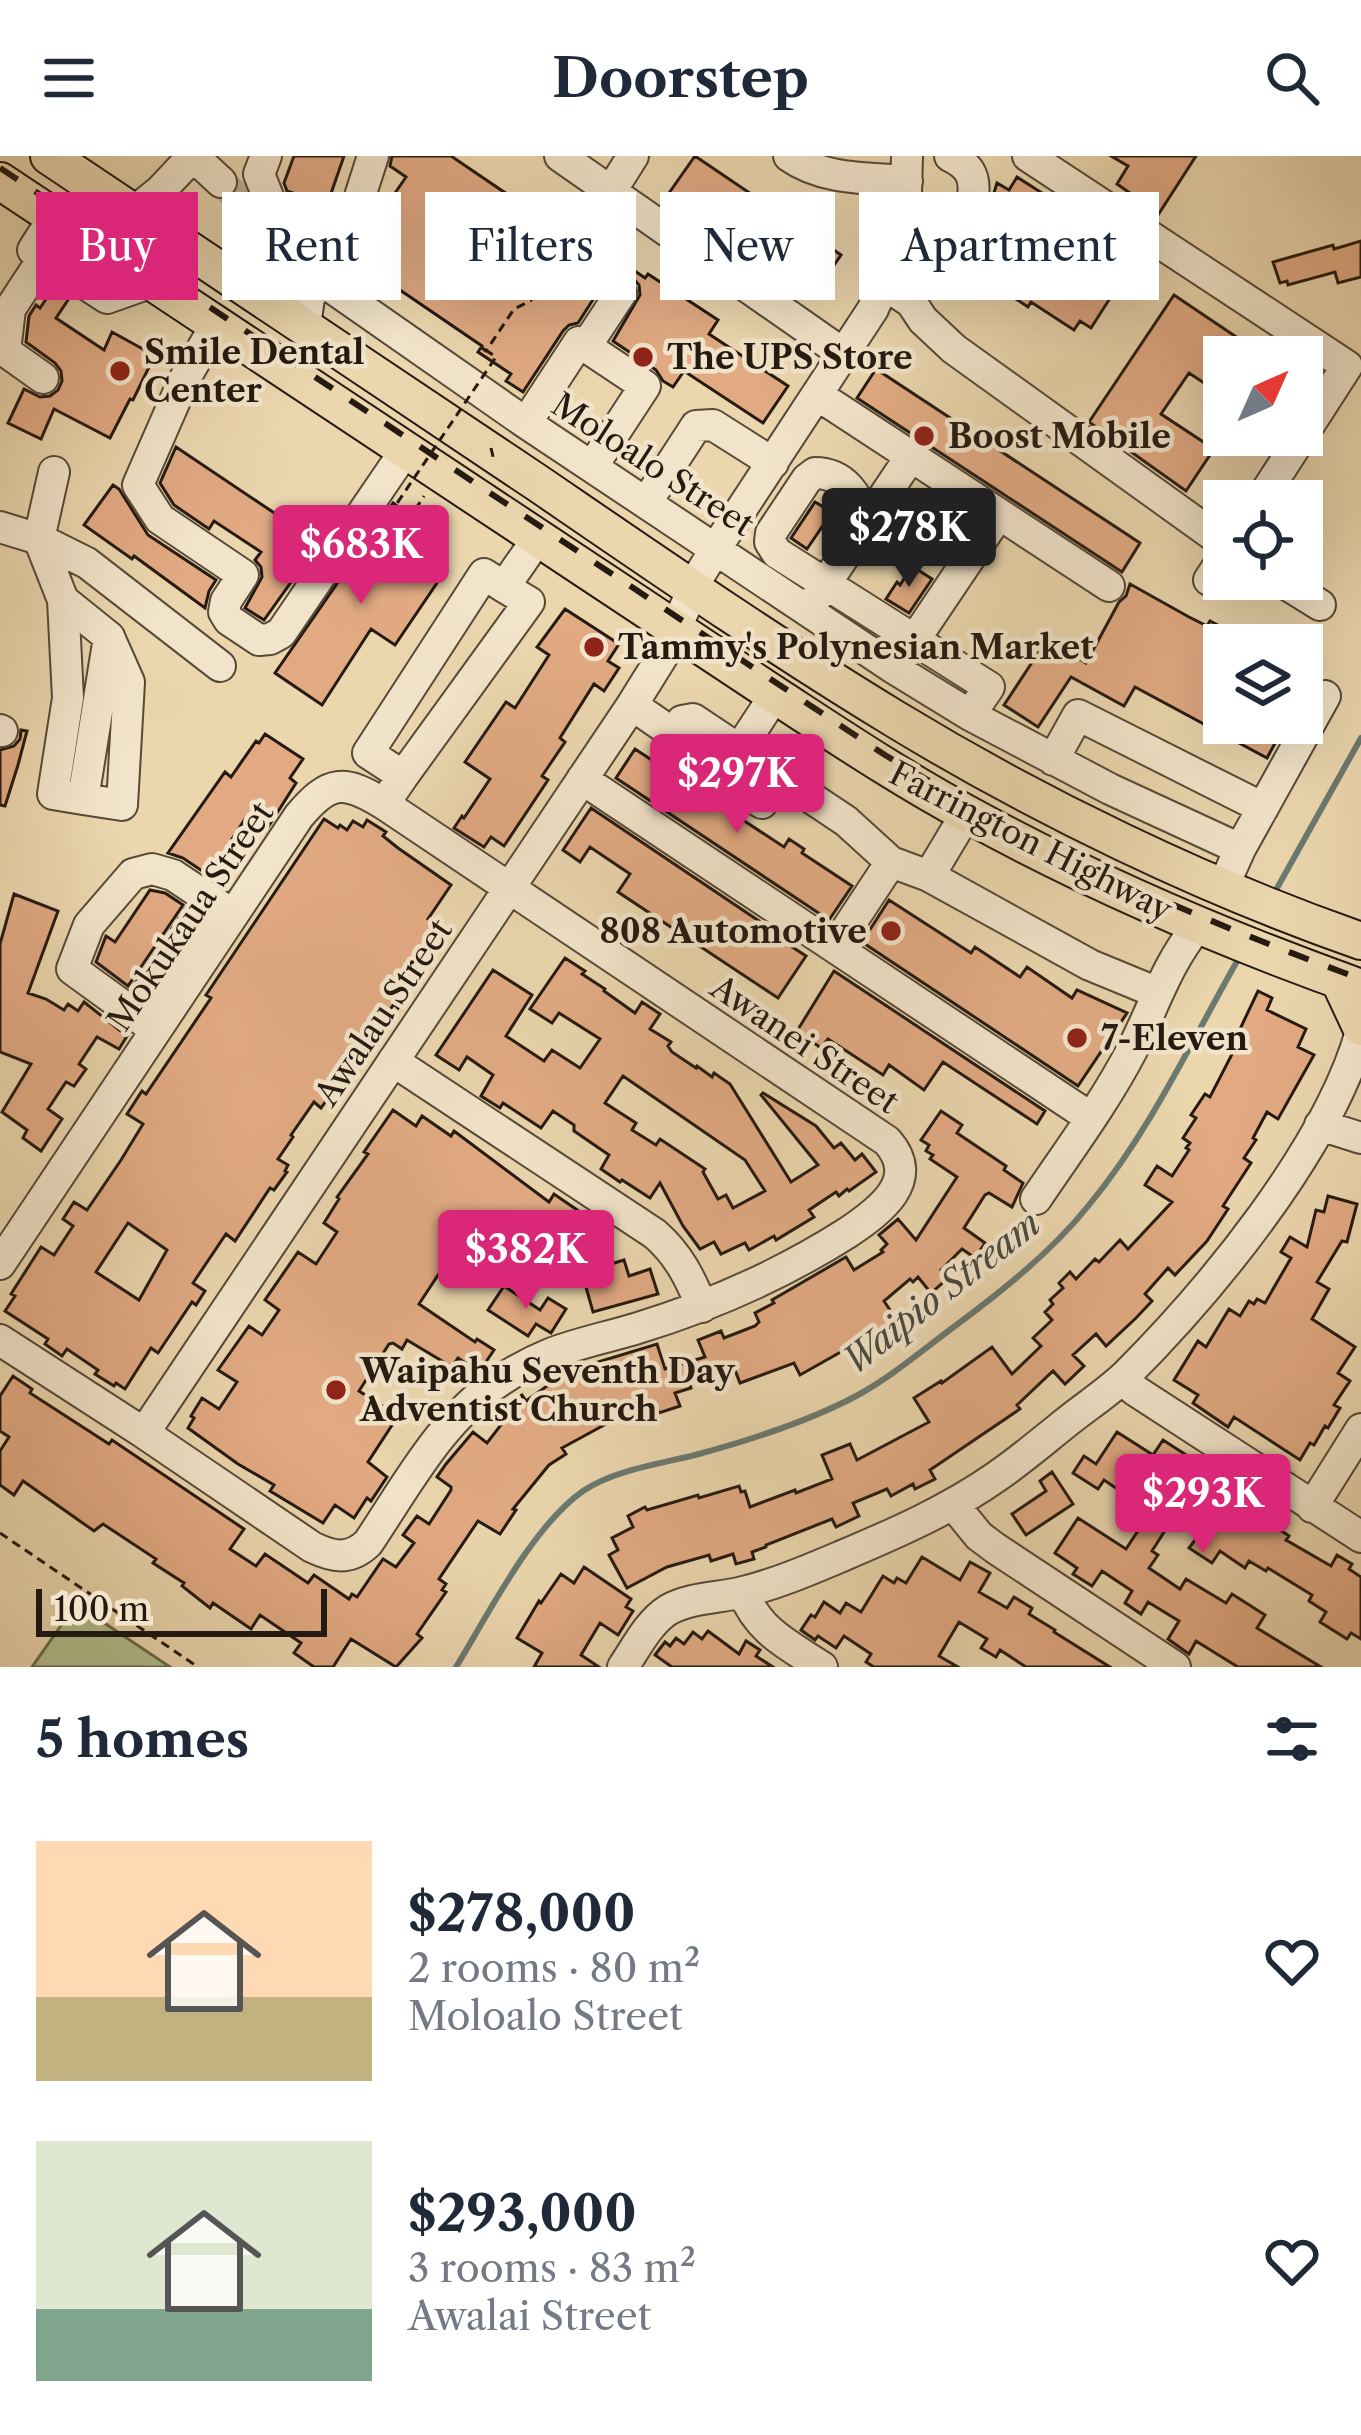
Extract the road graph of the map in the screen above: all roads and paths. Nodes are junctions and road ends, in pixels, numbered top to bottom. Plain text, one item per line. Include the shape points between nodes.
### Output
1 (49, 156) edge
2 (266, 156) edge
3 (373, 156) edge
4 (560, 156) edge
5 (633, 156) edge
6 (789, 156) edge
7 (950, 156) edge
8 (1028, 156) edge
9 (842, 166) edge
10 (910, 172) edge
11 (0, 181) edge
12 (221, 182) tunnel mouth
13 (611, 191) junction
14 (104, 192) edge
15 (159, 192) edge
16 (266, 192) edge
17 (36, 205) edge
18 (36, 269) edge
19 (179, 300) edge
20 (300, 300) edge
21 (532, 300) dead end
22 (616, 300) edge
23 (875, 300) edge
24 (908, 300) edge
25 (312, 301) junction
26 (216, 325) junction
27 (586, 346) junction
28 (845, 355) junction
29 (44, 378) dead end
30 (818, 396) junction
31 (526, 423) junction
32 (491, 448) dead end
33 (405, 451) junction
34 (911, 456) junction
35 (494, 461) dead end
36 (773, 463) junction
37 (592, 467) junction
38 (54, 472) dead end
39 (1274, 480) edge
40 (428, 491) dead end
41 (646, 503) junction
42 (999, 514) junction
43 (866, 523) junction
44 (0, 527) edge
45 (1203, 528) edge
46 (39, 538) junction
47 (538, 538) junction
48 (716, 548) junction
49 (826, 584) junction
50 (1109, 586) dead end
51 (504, 587) junction
52 (694, 589) junction
53 (63, 600) junction
54 (1312, 600) edge
55 (1320, 605) dead end
56 (808, 610) junction
57 (676, 629) junction
58 (914, 640) junction
59 (220, 666) dead end
60 (895, 669) junction
61 (775, 695) junction
62 (1324, 696) dead end
63 (632, 704) junction
64 (970, 715) junction
65 (674, 734) junction
66 (1133, 742) junction
67 (739, 750) junction
68 (1053, 760) junction
69 (1198, 775) junction
70 (403, 776) junction
71 (780, 777) junction
72 (582, 779) junction
73 (1110, 789) junction
74 (384, 804) junction
75 (1263, 808) junction
76 (966, 814) junction
77 (1176, 820) junction
78 (1240, 849) junction
79 (891, 862) junction
80 (929, 876) junction
81 (508, 888) junction
82 (221, 907) junction
83 (1226, 915) junction
84 (1275, 935) junction
85 (1346, 936) edge
86 (835, 947) junction
87 (1350, 984) edge
88 (1157, 993) junction
89 (145, 1022) junction
90 (1361, 1030) edge
91 (393, 1061) junction
92 (1091, 1118) junction
93 (1320, 1125) junction
94 (1361, 1138) edge
95 (1036, 1199) dead end
96 (0, 1264) edge
97 (702, 1307) junction
98 (0, 1340) edge
99 (1122, 1378) junction
100 (1361, 1429) edge
101 (144, 1433) junction
102 (953, 1504) junction
103 (1312, 1507) junction
104 (0, 1533) edge
105 (1361, 1538) edge
106 (743, 1592) junction
107 (198, 1667) edge
108 (623, 1667) edge
109 (822, 1667) edge
110 (1175, 1667) edge

1 - 14 main road, Farrington Highway
2 - 16 street via 259,174
3 - 25 street via 346,240
4 - 13 street
5 - 13 street
6 - 9 street via 802,165
7 - 10 street via 975,184 968,203 944,216
8 - 39 street via 1347,366
9 - 10 street
11 - 17 main road, Farrington Highway
12 - 15 street via 193,156
13 - 28 street
18 - 29 street via 10,309 4,352
19 - 26 main road, Farrington Highway
20 - 25 main road, Farrington Highway
21 - 40 path, bridge via 514,309 484,349 496,358 383,524 399,535
22 - 27 street
23 - 28 street, Awalau Street
24 - 45 street via 954,349
25 - 31 street, Moloalo Street via 349,301
25 - 52 main road, Farrington Highway
26 - 33 main road, Farrington Highway
26 - 33 street via 139,484 160,519 243,575 226,601 229,620 259,640 280,632
27 - 31 street via 579,342
27 - 37 street via 645,386
28 - 30 street, Awalau Street
30 - 34 street
30 - 36 street, Awalau Street
31 - 37 street, Moloalo Street
32 - 35 path, bridge
33 - 47 main road, Farrington Highway
34 - 42 street
34 - 43 street
36 - 41 street via 712,424 696,426
36 - 48 street, Awalau Street
37 - 41 street, Moloalo Street
38 - 46 street
41 - 48 street, Moloalo Street
42 - 50 street
42 - 58 street
43 - 49 street
43 - 49 street via 844,483 823,472 807,479 771,533 777,553
44 - 46 street
46 - 53 street
46 - 59 street via 87,563
47 - 51 street
47 - 57 main road, Farrington Highway
48 - 52 street, Awalau Street
48 - 56 street, Moloalo Street
49 - 56 street
49 - 58 street
51 - 70 street via 529,602
51 - 70 street via 484,574 368,753
52 - 57 street, Awalau Street
52 - 83 main road, Farrington Highway
53 - 53 street via 68,698 52,794 122,806 129,682 109,637
54 - 55 street
56 - 60 street, Moloalo Street
57 - 61 main road, Farrington Highway
57 - 63 street, Awalau Street
58 - 60 street
58 - 64 street via 988,687
60 - 64 street, Moloalo Street
61 - 67 street
61 - 76 main road, Farrington Highway
62 - 75 street
63 - 65 street
63 - 72 street, Awalau Street
64 - 68 street, Moloalo Street
65 - 67 street via 693,719
65 - 71 street via 669,741 762,803
66 - 68 street via 1078,715
66 - 69 street
66 - 73 street
67 - 71 street
68 - 73 street, Moloalo Street
69 - 75 street
69 - 77 street
70 - 74 street
71 - 79 street
72 - 81 street, Awalau Street
72 - 86 street
73 - 77 street, Moloalo Street
74 - 81 street, Mokukaua Street
74 - 82 street, Mokukaua Street via 354,788 325,790
75 - 78 street
76 - 80 street
76 - 83 main road, Farrington Highway via 1099,883
77 - 78 street, Moloalo Street
78 - 83 street
79 - 80 street
79 - 86 street
80 - 88 street
81 - 91 street, Awalau Street
81 - 97 street, Awanei Street via 898,1153 895,1192 861,1223 788,1269
82 - 89 street, Mokukaua Street
82 - 89 street via 152,869 133,874 89,925 72,969
83 - 84 main road, Farrington Highway
83 - 88 street via 1176,952
84 - 85 main road, Farrington Highway
84 - 87 main road, Farrington Highway
86 - 92 street
87 - 90 main road
88 - 92 street
89 - 96 street, Mokukaua Street
90 - 93 street
91 - 97 street via 655,1234 674,1250
91 - 101 street, Awalau Street
92 - 95 street
93 - 94 street
93 - 99 street via 1243,1241
97 - 101 street, Awanei Street via 552,1353 499,1381 454,1420 368,1543 343,1558 312,1547
98 - 101 street, Awanei Street
99 - 102 street
99 - 103 street
100 - 103 street
102 - 106 street
102 - 110 street via 995,1548
103 - 105 street
104 - 107 path
106 - 108 street via 667,1611
106 - 109 street via 768,1631

